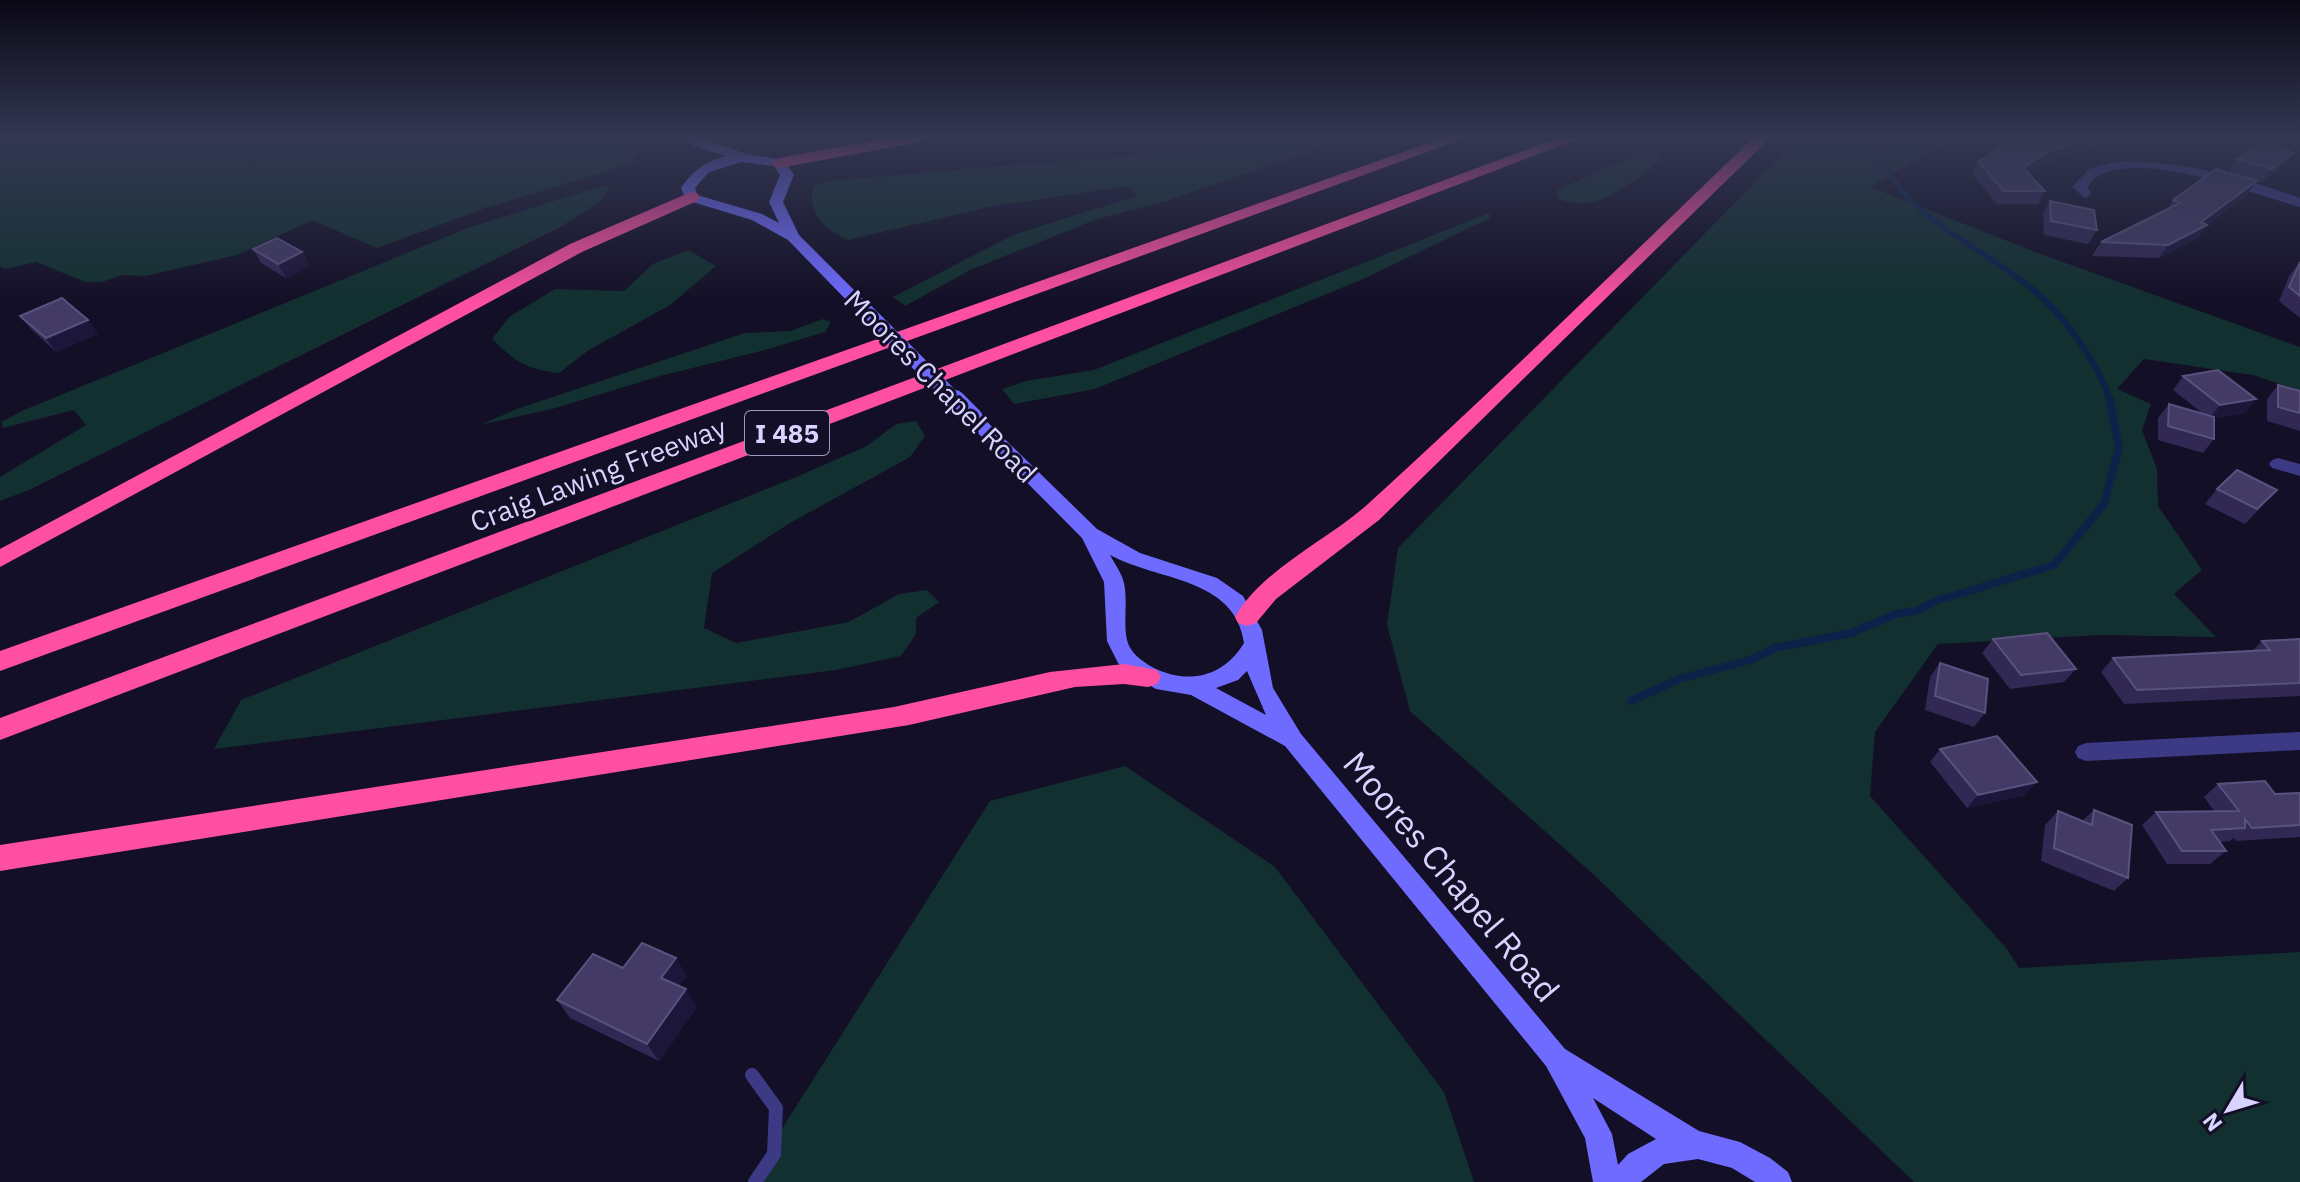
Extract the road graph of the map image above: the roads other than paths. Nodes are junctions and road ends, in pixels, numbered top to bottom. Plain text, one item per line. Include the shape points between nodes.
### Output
1 (689, 192) edge
2 (780, 192) edge
3 (1306, 192) edge
4 (1428, 192) edge
5 (1706, 192) edge
6 (2266, 192) edge
7 (691, 197) junction
8 (2300, 203) edge
9 (793, 237) junction
10 (2278, 464) dead end
11 (2300, 470) edge
12 (1090, 534) junction
13 (0, 559) edge
14 (1247, 617) junction
15 (1252, 648) junction
16 (0, 661) edge
17 (1148, 677) junction
18 (1195, 687) junction
19 (0, 729) edge
20 (1293, 740) junction
21 (2300, 741) edge
22 (2086, 752) dead end
23 (0, 858) edge
24 (1555, 1057) junction
25 (752, 1075) dead end
26 (1694, 1144) junction
27 (755, 1182) edge
28 (1607, 1182) edge
29 (1622, 1182) edge
30 (1778, 1182) edge

1 - 7 main road
2 - 9 main road, Moores Chapel Road via 776,202
3 - 16 highway, Craig Lawing Freeway / I 485
4 - 19 highway, Craig Lawing Freeway / I 485
5 - 14 highway via 1434,456 1371,514 1268,593
6 - 8 street
7 - 9 main road, Moores Chapel Road via 757,217
7 - 13 highway via 576,248
9 - 12 main road, Moores Chapel Road, bridge
10 - 11 street
12 - 14 main road, Moores Chapel Road via 1131,557 1216,585 1235,598
12 - 17 main road, Moores Chapel Road via 1114,582 1117,641 1125,657
14 - 15 main road, Moores Chapel Road
15 - 18 main road via 1230,674
15 - 20 main road, Moores Chapel Road via 1261,684
17 - 18 main road, Moores Chapel Road
17 - 23 highway via 1096,673 851,724
18 - 20 main road, Moores Chapel Road
20 - 24 main road, Moores Chapel Road
21 - 22 street
24 - 26 main road, Moores Chapel Road
24 - 28 main road, Moores Chapel Road via 1598,1134
25 - 27 lane via 776,1108 774,1154
26 - 29 main road via 1662,1149 1635,1164
26 - 30 main road via 1730,1152

